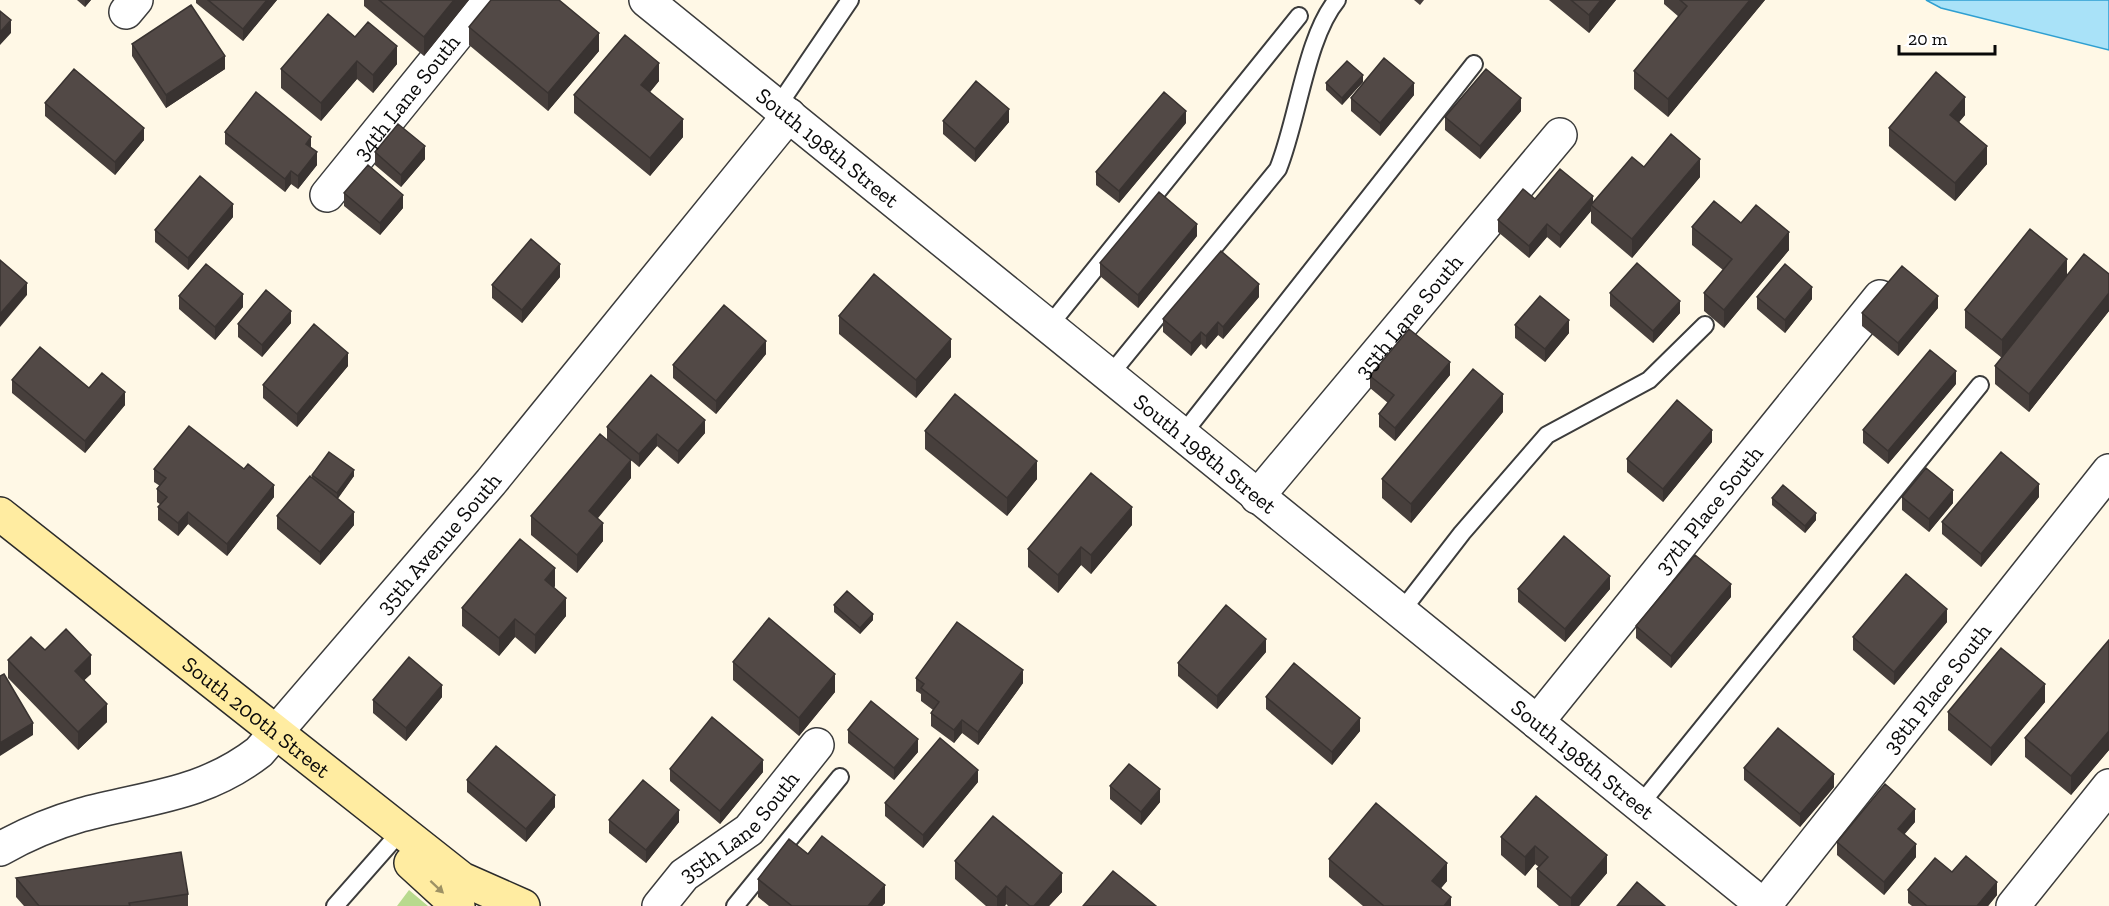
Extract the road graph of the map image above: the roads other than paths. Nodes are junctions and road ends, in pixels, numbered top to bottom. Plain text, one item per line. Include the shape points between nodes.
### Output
1 (485, 0) edge
2 (646, 0) edge
3 (850, 0) edge
4 (1337, 0) edge
5 (1299, 16) dead end
6 (1474, 64) dead end
7 (783, 110) junction
8 (1560, 135) dead end
9 (327, 195) dead end
10 (1881, 297) edge
11 (1705, 325) dead end
12 (1049, 326) junction
13 (1109, 376) junction
14 (1980, 385) dead end
15 (1182, 435) junction
16 (2109, 471) edge
17 (1257, 497) junction
18 (0, 514) edge
19 (1400, 613) junction
20 (1537, 722) junction
21 (277, 734) junction
22 (818, 744) dead end
23 (840, 777) dead end
24 (2109, 786) edge
25 (1639, 806) junction
26 (402, 830) junction
27 (0, 849) edge
28 (334, 906) edge
29 (458, 906) edge
30 (523, 906) edge
31 (659, 906) edge
32 (735, 906) edge
33 (1764, 906) edge
34 (2013, 906) edge

1 - 9 street, 34th Lane South
2 - 7 street, South 198th Street
3 - 7 lane
4 - 13 lane via 1317,35 1290,140 1278,169
5 - 12 lane
6 - 15 lane
7 - 12 street, South 198th Street
7 - 21 street, 35th Avenue South via 491,482
8 - 17 street, 35th Lane South
10 - 20 street, 37th Place South
11 - 19 lane via 1649,380 1547,435 1461,532
12 - 13 street, South 198th Street
13 - 15 street, South 198th Street
14 - 25 lane
15 - 17 street, South 198th Street
16 - 33 street, 38th Place South
17 - 19 street, South 198th Street
18 - 21 main road, South 200th Street
19 - 20 street, South 198th Street
20 - 25 street, South 198th Street
21 - 26 main road, South 200th Street
21 - 27 street, 35th Avenue South via 232,772 200,786 82,815
22 - 31 street, 35th Lane South via 749,830 684,875
23 - 32 lane
24 - 34 street
25 - 33 street, South 198th Street
26 - 28 lane
26 -> 29 main road via 410,861
26 - 30 main road, South 200th Street via 462,879

